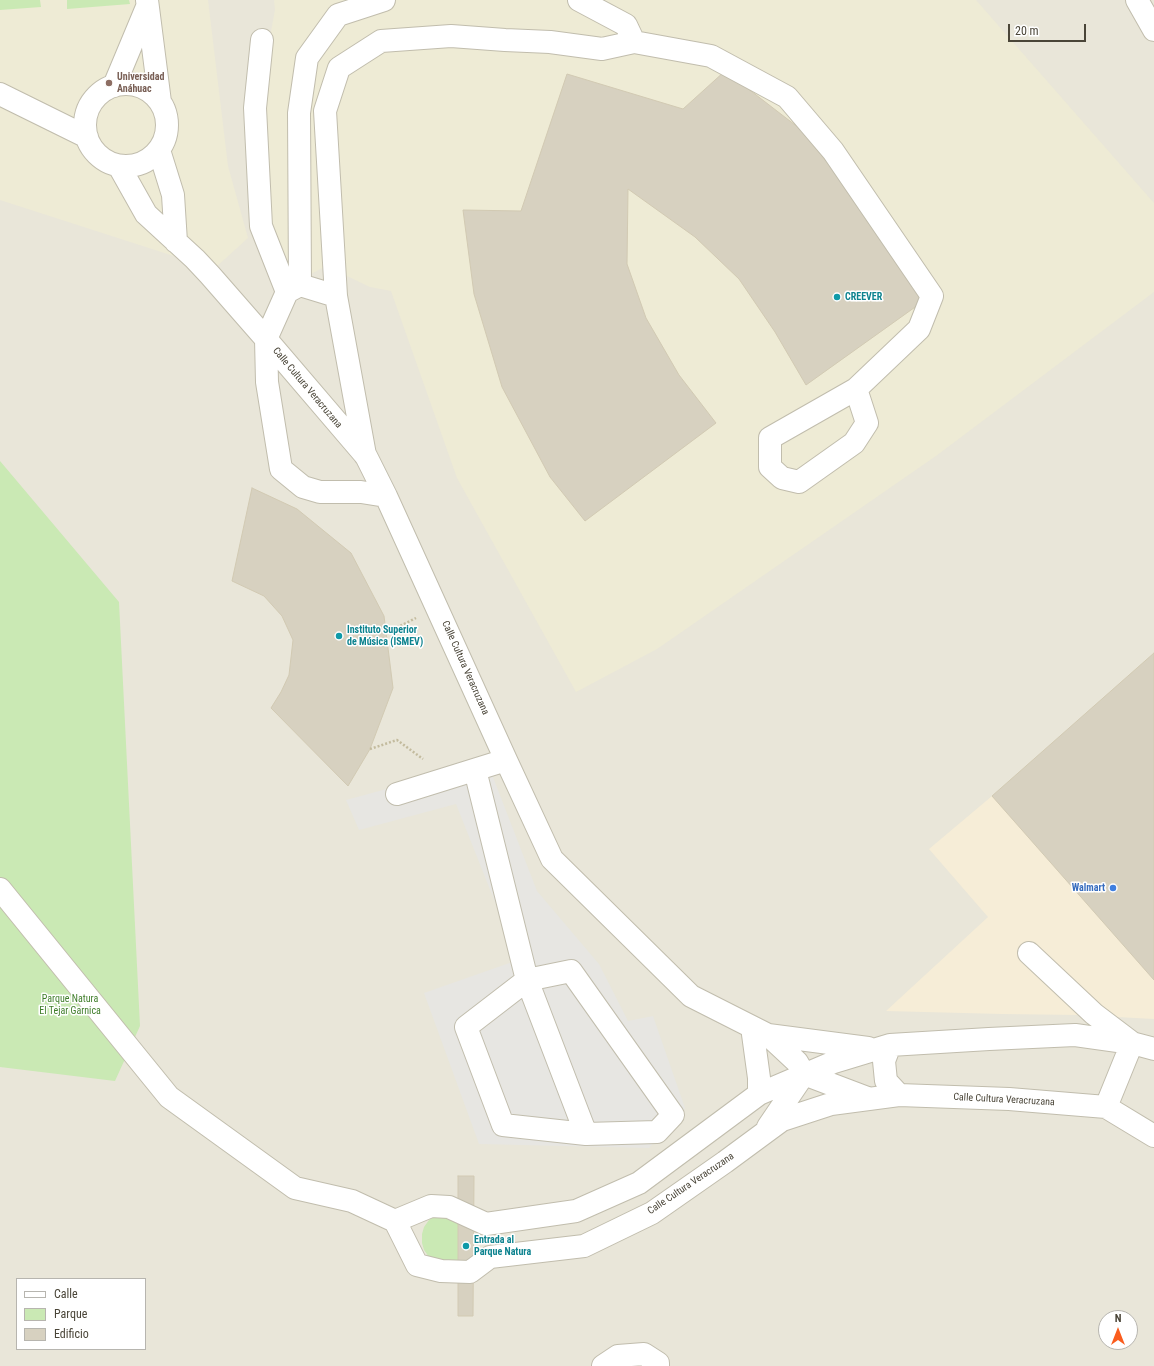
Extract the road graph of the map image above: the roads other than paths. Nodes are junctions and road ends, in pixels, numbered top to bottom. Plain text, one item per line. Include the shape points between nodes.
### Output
1 (384, 0) edge
2 (579, 0) edge
3 (1136, 0) edge
4 (147, 3) edge
5 (1154, 30) edge
6 (262, 40) dead end
7 (634, 42) junction
8 (114, 86) junction
9 (0, 94) edge
10 (160, 102) junction
11 (87, 137) junction
12 (159, 150) junction
13 (119, 166) junction
14 (176, 242) junction
15 (293, 288) junction
16 (336, 296) junction
17 (266, 339) junction
18 (856, 389) junction
19 (366, 456) junction
20 (386, 496) junction
21 (506, 760) junction
22 (475, 770) junction
23 (397, 794) dead end
24 (0, 889) edge
25 (1029, 953) dead end
26 (527, 980) junction
27 (760, 1031) junction
28 (1132, 1043) junction
29 (883, 1047) junction
30 (1154, 1049) edge
31 (804, 1074) junction
32 (759, 1094) junction
33 (899, 1095) junction
34 (870, 1099) junction
35 (1106, 1107) junction
36 (764, 1133) junction
37 (586, 1134) junction
38 (1154, 1136) edge
39 (395, 1221) junction
40 (486, 1224) junction
41 (490, 1257) junction
42 (603, 1366) edge
43 (658, 1366) edge

1 - 15 street via 338,15 307,58 299,113
2 - 7 street via 626,25
3 - 5 street
4 - 8 street
4 - 10 street
6 - 15 street via 255,108 261,226
7 - 16 street via 602,49 550,42 452,36 381,41 339,68 325,111
7 - 18 street via 711,56 787,97 833,151 932,296 920,329
8 - 10 street via 127,84 140,87
8 - 11 street via 93,100 87,112
9 - 11 street
10 - 12 street via 166,113 167,126 165,139
11 - 13 street via 92,149 101,158
12 - 13 street via 150,159 138,164
12 - 14 street via 174,195
13 - 14 street, Calle Cultura Veracruzana via 146,214
14 - 17 street, Calle Cultura Veracruzana via 210,275
15 - 16 street
15 - 17 street
16 - 19 street
17 - 19 street, Calle Cultura Veracruzana
17 - 20 street via 267,382 281,469 303,487 320,492 361,492
18 - 18 street via 770,438 770,467 782,478 799,482 854,443 868,422
19 - 20 street, Calle Cultura Veracruzana
20 - 21 street, Calle Cultura Veracruzana
21 - 22 street
21 - 27 street, Calle Cultura Veracruzana via 552,859 691,996
22 - 23 street
22 - 26 street
24 - 39 street via 169,1097 295,1188 352,1201
25 - 28 street via 1094,1014
26 - 37 street
26 - 37 street via 466,1028 503,1125
26 - 37 street via 571,971 673,1115 658,1132
27 - 29 street, Calle Cultura Veracruzana
27 - 31 street via 797,1062
27 - 32 street
28 - 29 street, Calle Cultura Veracruzana via 1075,1035
28 - 30 street, Calle Cultura Veracruzana
28 - 35 street
29 - 31 street, Calle Cultura Veracruzana
29 - 33 street via 886,1082
31 - 32 street, Calle Cultura Veracruzana
31 - 34 street
31 - 36 street
32 - 40 street, Calle Cultura Veracruzana via 639,1182 576,1211
33 - 34 street, Calle Cultura Veracruzana
33 - 35 street, Calle Cultura Veracruzana via 1009,1099
34 - 36 street, Calle Cultura Veracruzana via 831,1104 782,1120
35 - 38 street, Calle Cultura Veracruzana
36 - 41 street, Calle Cultura Veracruzana via 652,1213 584,1246
39 - 40 street via 431,1206 449,1207
39 - 41 street via 417,1265 441,1272 470,1272
40 - 41 street
42 - 43 street via 618,1356 644,1354 658,1363

